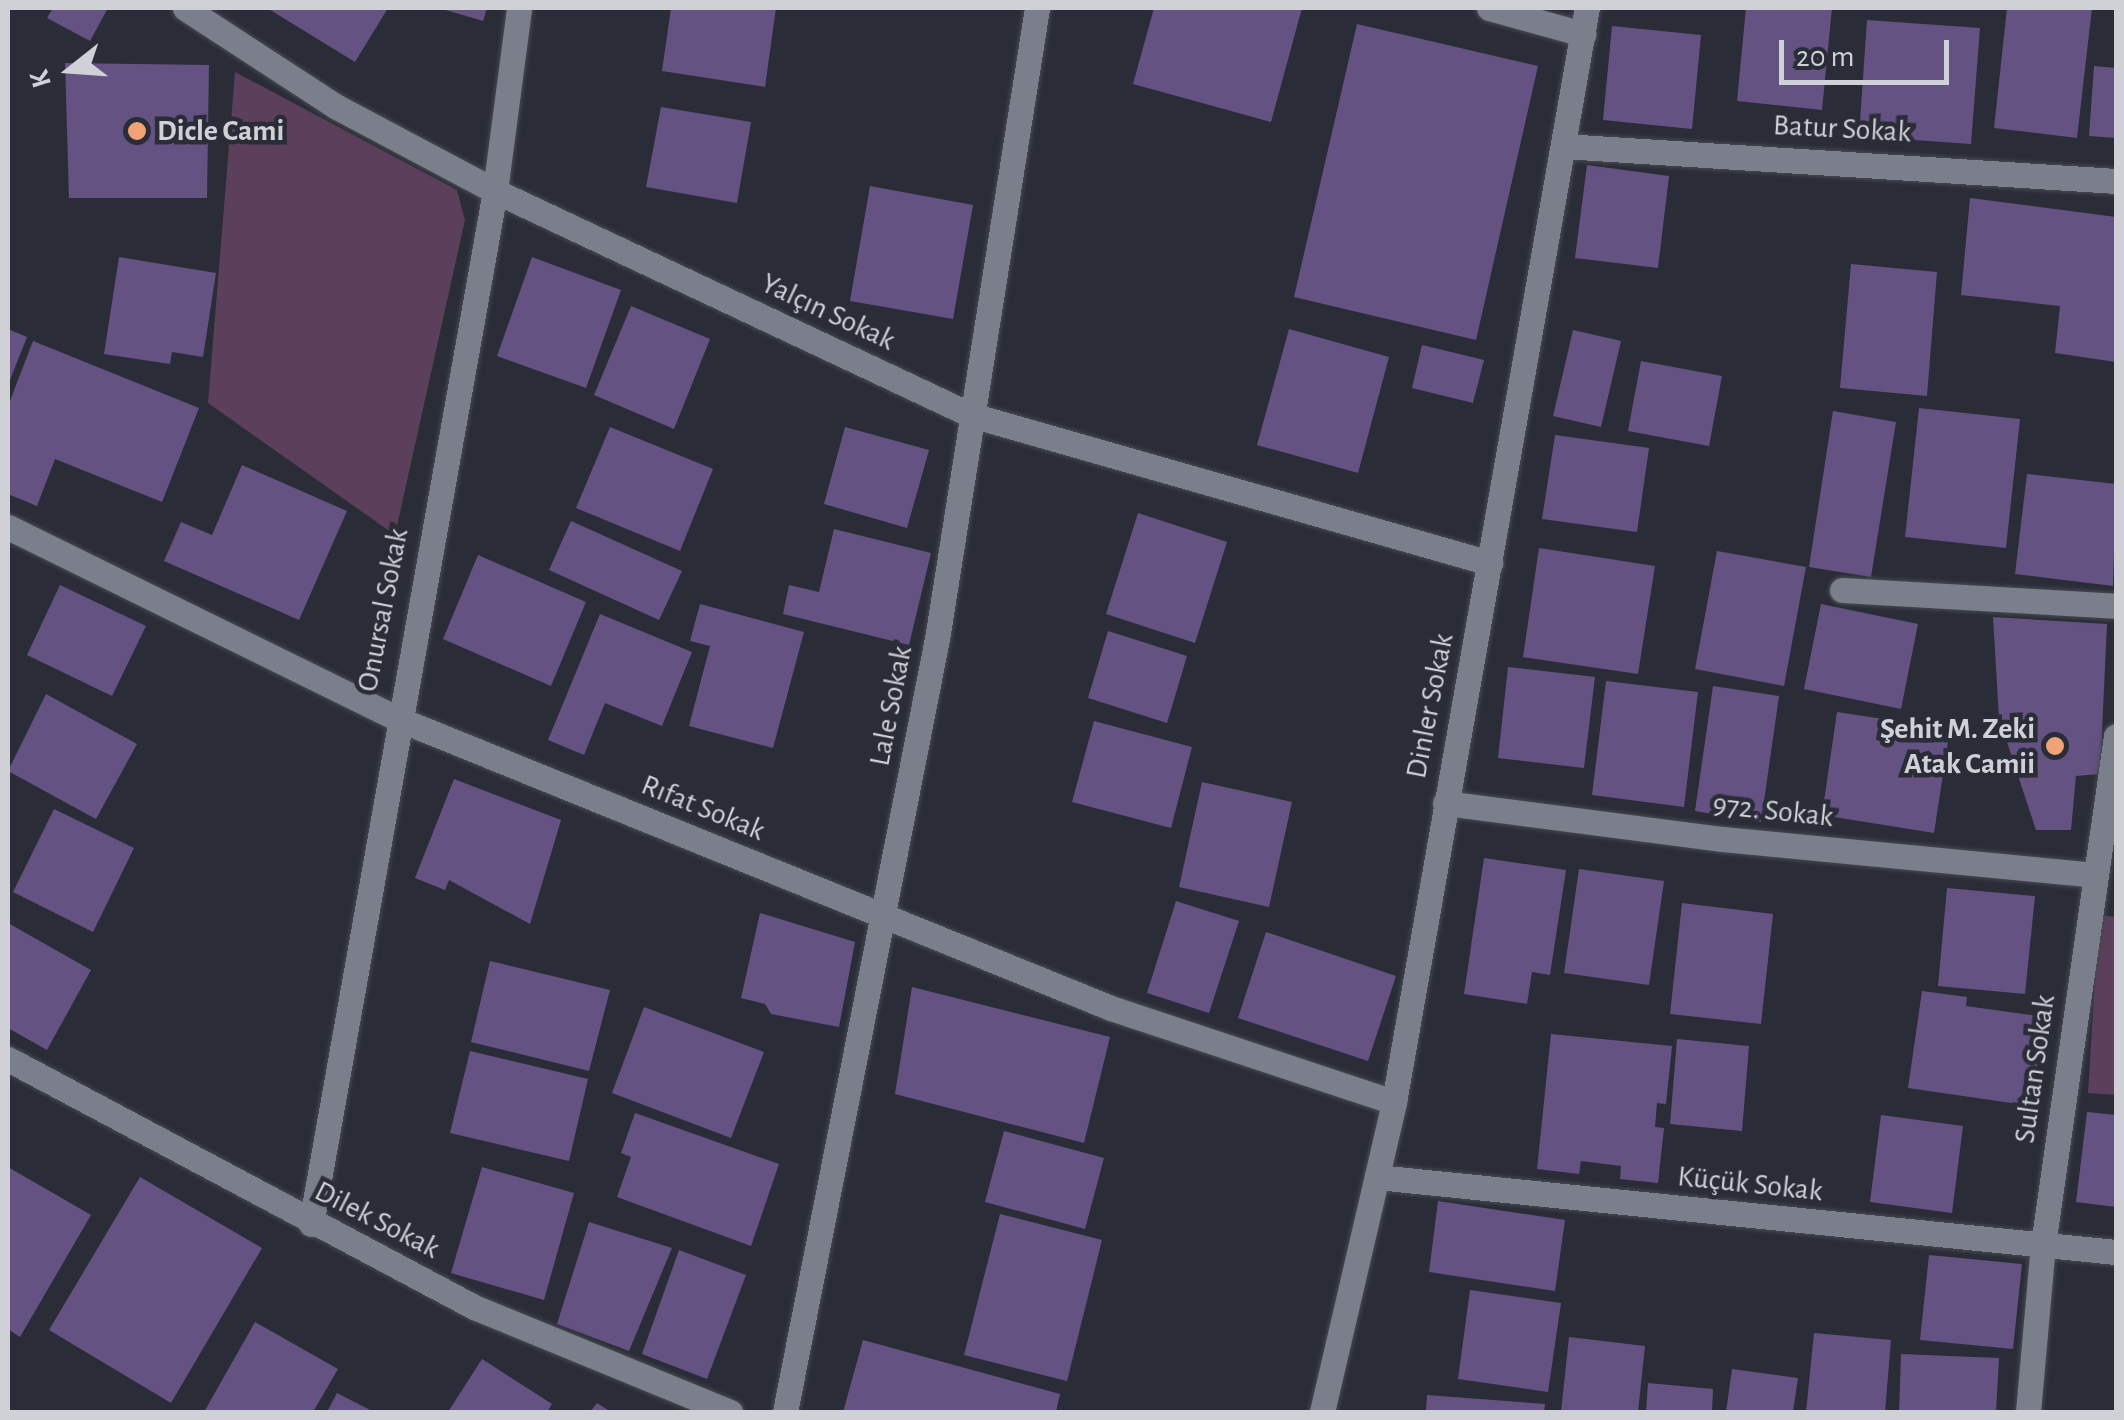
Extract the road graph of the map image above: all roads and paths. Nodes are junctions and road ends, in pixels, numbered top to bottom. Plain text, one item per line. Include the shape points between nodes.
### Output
1 (185, 8) edge
2 (519, 8) edge
3 (1037, 8) edge
4 (1489, 8) edge
5 (1587, 8) edge
6 (1583, 34) junction
7 (1564, 146) junction
8 (2116, 181) edge
9 (494, 190) junction
10 (971, 415) junction
11 (8, 527) edge
12 (1490, 563) junction
13 (1842, 590) dead end
14 (2116, 606) edge
15 (396, 718) junction
16 (2116, 736) edge
17 (1445, 803) junction
18 (2095, 875) junction
19 (884, 916) junction
20 (8, 1059) edge
21 (1394, 1102) junction
22 (1377, 1177) junction
23 (311, 1224) junction
24 (2043, 1244) junction
25 (2116, 1252) edge
26 (730, 1412) edge
27 (785, 1412) edge
28 (1322, 1412) edge
29 (2028, 1412) edge

1 - 9 street, Yalçın Sokak via 337,107
2 - 9 street, Onursal Sokak
3 - 10 street, Lale Sokak
4 - 6 street
5 - 6 street, Dinler Sokak
6 - 7 street, Dinler Sokak
7 - 8 street, Batur Sokak
7 - 12 street, Dinler Sokak
9 - 10 street, Yalçın Sokak
9 - 15 street, Onursal Sokak
10 - 12 street, Yalçın Sokak
10 - 19 street, Lale Sokak via 938,640
11 - 15 street, Rıfat Sokak
12 - 17 street, Dinler Sokak
13 - 14 street
15 - 19 street, Rıfat Sokak
15 - 23 street, Onursal Sokak
16 - 18 street, Sultan Sokak
17 - 18 street, 972. Sokak via 1722,839
17 - 21 street, Dinler Sokak
18 - 24 street, Sultan Sokak
19 - 21 street, Rıfat Sokak via 1111,1008
19 - 27 street, Lale Sokak
20 - 23 street, Dilek Sokak
21 - 22 street, Dinler Sokak
22 - 24 street, Küçük Sokak
22 - 28 street, Dinler Sokak
23 - 26 street, Dilek Sokak via 474,1306
24 - 25 street, Küçük Sokak
24 - 29 street, Sultan Sokak

